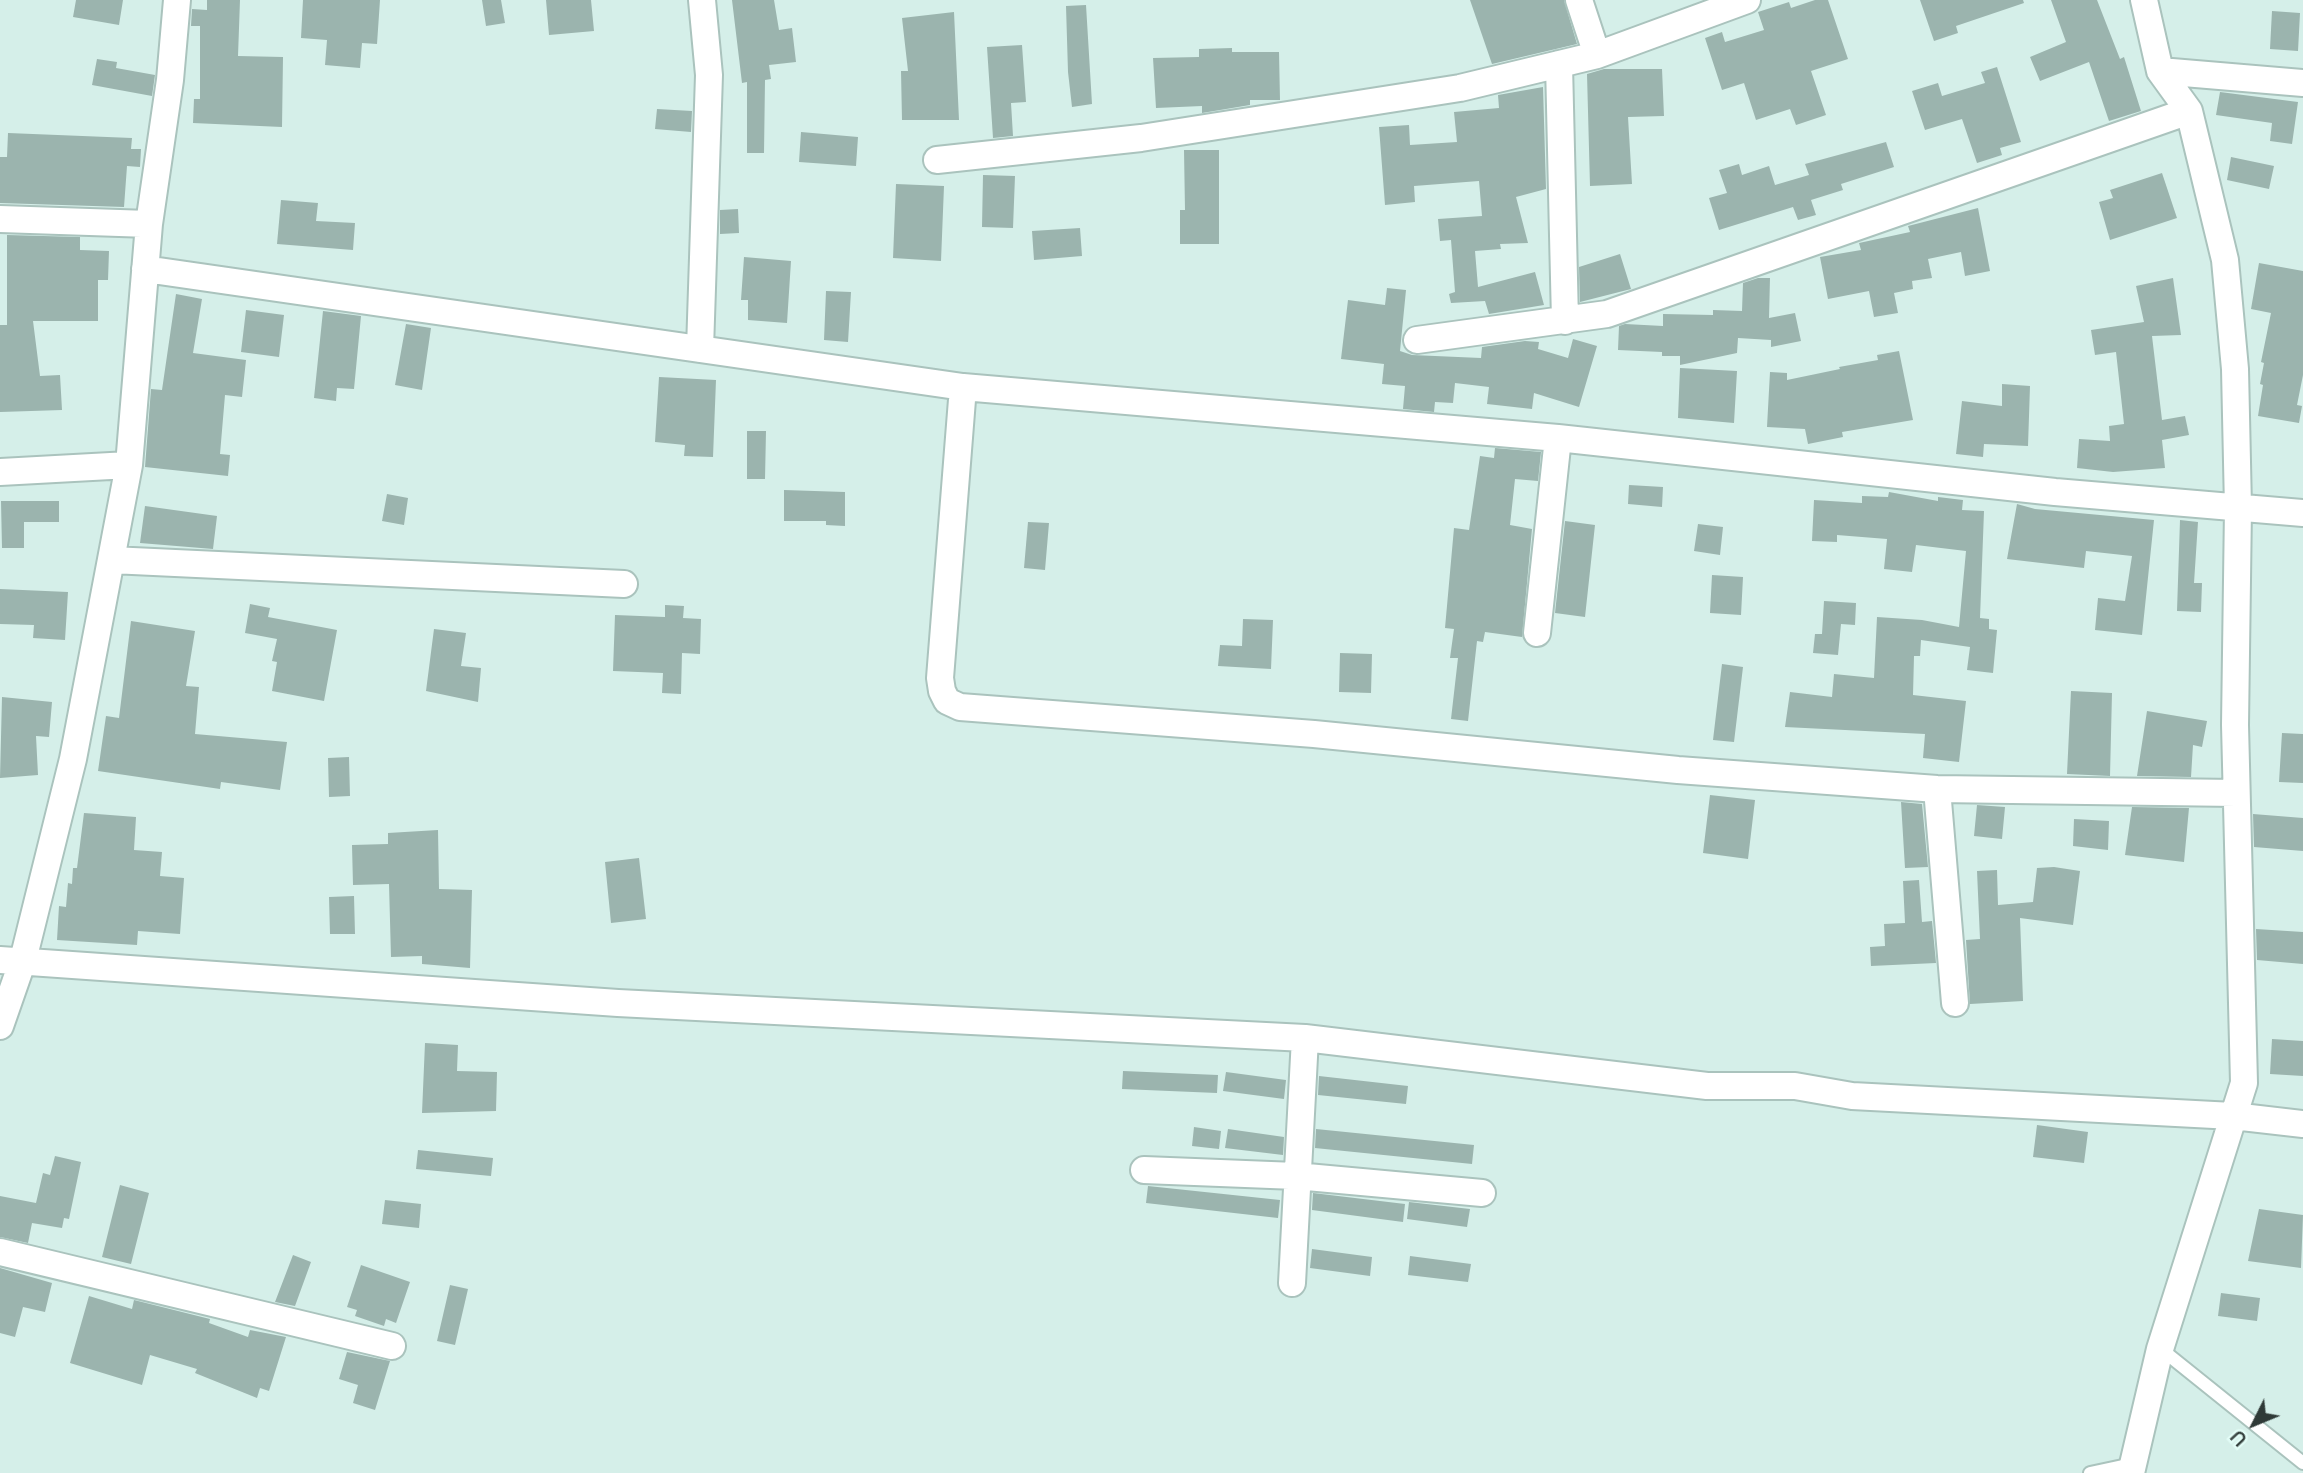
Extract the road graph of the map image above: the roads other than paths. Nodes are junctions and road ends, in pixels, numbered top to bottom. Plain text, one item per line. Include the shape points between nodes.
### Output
1 (177, 0) edge
2 (702, 0) edge
3 (1578, 0) edge
4 (1747, 0) edge
5 (2144, 0) edge
6 (1597, 55) junction
7 (1559, 64) junction
8 (2160, 71) junction
9 (2303, 83) edge
10 (2189, 111) junction
11 (937, 160) dead end
12 (0, 219) edge
13 (149, 224) junction
14 (145, 269) junction
15 (1565, 321) junction
16 (1418, 340) dead end
17 (700, 349) junction
18 (963, 387) junction
19 (1558, 438) junction
20 (129, 465) junction
21 (0, 472) edge
22 (2238, 508) junction
23 (2303, 513) edge
24 (111, 560) junction
25 (624, 584) dead end
26 (1536, 633) dead end
27 (1937, 789) junction
28 (2236, 793) junction
29 (11, 960) edge
30 (1955, 1003) dead end
31 (0, 1026) edge
32 (1305, 1038) junction
33 (2233, 1116) junction
34 (2303, 1124) edge
35 (1144, 1170) dead end
36 (1296, 1176) junction
37 (1482, 1193) dead end
38 (0, 1252) edge
39 (1292, 1283) dead end
40 (392, 1346) dead end
41 (2160, 1349) junction
42 (2303, 1463) edge
43 (2132, 1468) edge
44 (2090, 1473) edge

1 - 13 street
2 - 17 street via 709,75
3 - 6 street
4 - 6 street
5 - 8 street
6 - 7 street
7 - 11 street via 1460,88 1141,138
7 - 15 street
8 - 9 street
8 - 10 street
10 - 15 street via 1608,314
10 - 22 street via 2225,260 2235,369
12 - 13 street
13 - 14 street
14 - 17 street
14 - 20 street
15 - 16 street
17 - 18 street
18 - 19 street
18 - 27 street via 940,678 947,701 960,707
19 - 22 street
19 - 26 street
20 - 21 street
20 - 24 street
22 - 23 street
22 - 28 street
24 - 25 street
24 - 29 street via 73,759
27 - 28 street
27 - 30 street
28 - 33 street via 2244,1083
29 - 31 street
29 - 32 street via 618,1003
32 - 33 street via 1707,1086 1795,1086 1852,1096
32 - 36 street
33 - 34 street
33 - 41 street
35 - 36 street
36 - 37 street
36 - 39 street
38 - 40 street
41 - 42 lane
41 - 43 street
43 - 44 lane

